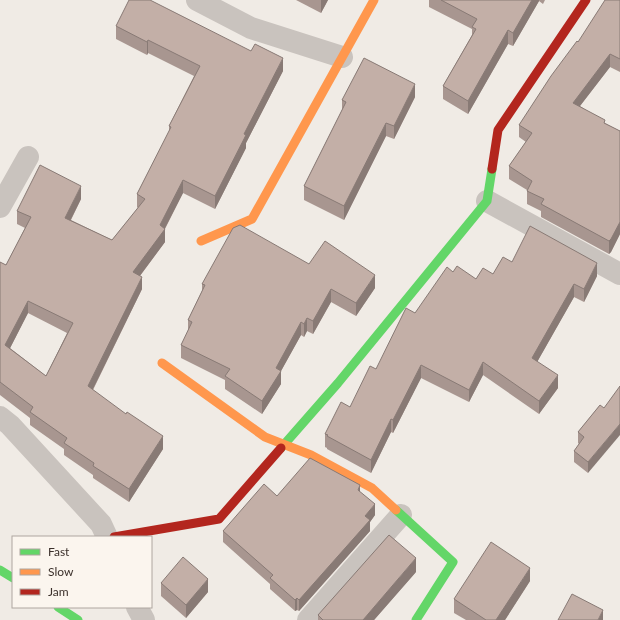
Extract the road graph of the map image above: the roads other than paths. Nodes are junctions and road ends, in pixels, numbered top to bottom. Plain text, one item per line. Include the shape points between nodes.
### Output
1 (197, 0) edge
2 (374, 0) edge
3 (586, 0) edge
4 (342, 58) junction
5 (28, 157) dead end
6 (487, 201) junction
7 (0, 207) edge
8 (201, 241) dead end
9 (620, 274) edge
10 (162, 363) dead end
11 (0, 417) edge
12 (284, 445) junction
13 (401, 515) junction
14 (107, 536) edge
15 (120, 536) edge
16 (0, 570) edge
17 (12, 577) edge
18 (60, 608) edge
19 (138, 608) edge
20 (78, 620) edge
21 (144, 620) edge
22 (308, 620) edge
23 (416, 620) edge

1 - 4 street via 251,28
2 - 4 street
3 - 6 street via 498,130
4 - 8 street via 252,219
5 - 7 street
6 - 9 street
6 - 12 street
10 - 12 street via 264,437
11 - 14 street via 101,524
12 - 13 street via 311,455 372,488
12 - 15 street via 220,519
13 - 22 street
13 - 23 street via 453,562
16 - 17 street
18 - 20 street
19 - 21 street

